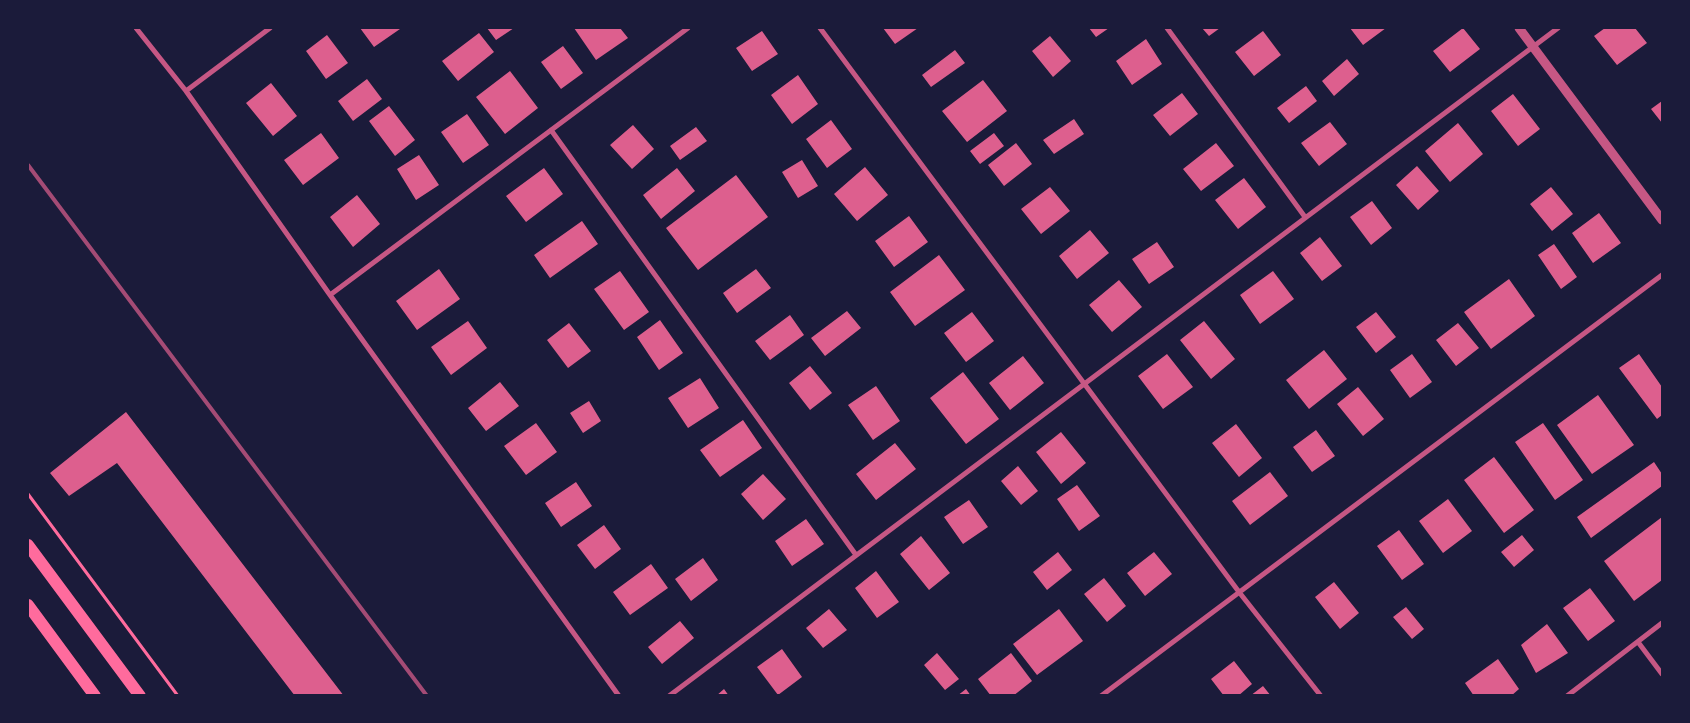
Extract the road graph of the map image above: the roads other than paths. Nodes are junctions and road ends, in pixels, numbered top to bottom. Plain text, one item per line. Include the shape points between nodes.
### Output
1 (136, 28) edge
2 (270, 28) edge
3 (688, 28) edge
4 (820, 28) edge
5 (1168, 28) edge
6 (1518, 28) edge
7 (1558, 28) edge
8 (1532, 46) junction
9 (186, 91) junction
10 (551, 130) junction
11 (1305, 218) junction
12 (1662, 220) edge
13 (1662, 275) edge
14 (330, 295) junction
15 (1084, 384) junction
16 (28, 545) edge
17 (856, 555) junction
18 (1239, 592) junction
19 (28, 605) edge
20 (1662, 623) edge
21 (1638, 642) junction
22 (1662, 674) edge
23 (95, 696) edge
24 (140, 696) edge
25 (619, 696) edge
26 (669, 696) edge
27 (1101, 696) edge
28 (1321, 696) edge
29 (1567, 696) edge

1 - 9 street
2 - 9 street
3 - 10 street
4 - 15 street
5 - 11 street
6 - 8 street
7 - 8 street
8 - 11 street
8 - 12 street
9 - 14 street
10 - 14 street
10 - 17 street
11 - 15 street
13 - 18 street
14 - 25 street
15 - 17 street
15 - 18 street
16 - 24 main road
17 - 26 street
18 - 27 street
18 - 28 street
19 - 23 main road
20 - 21 street
21 - 22 street
21 - 29 street

